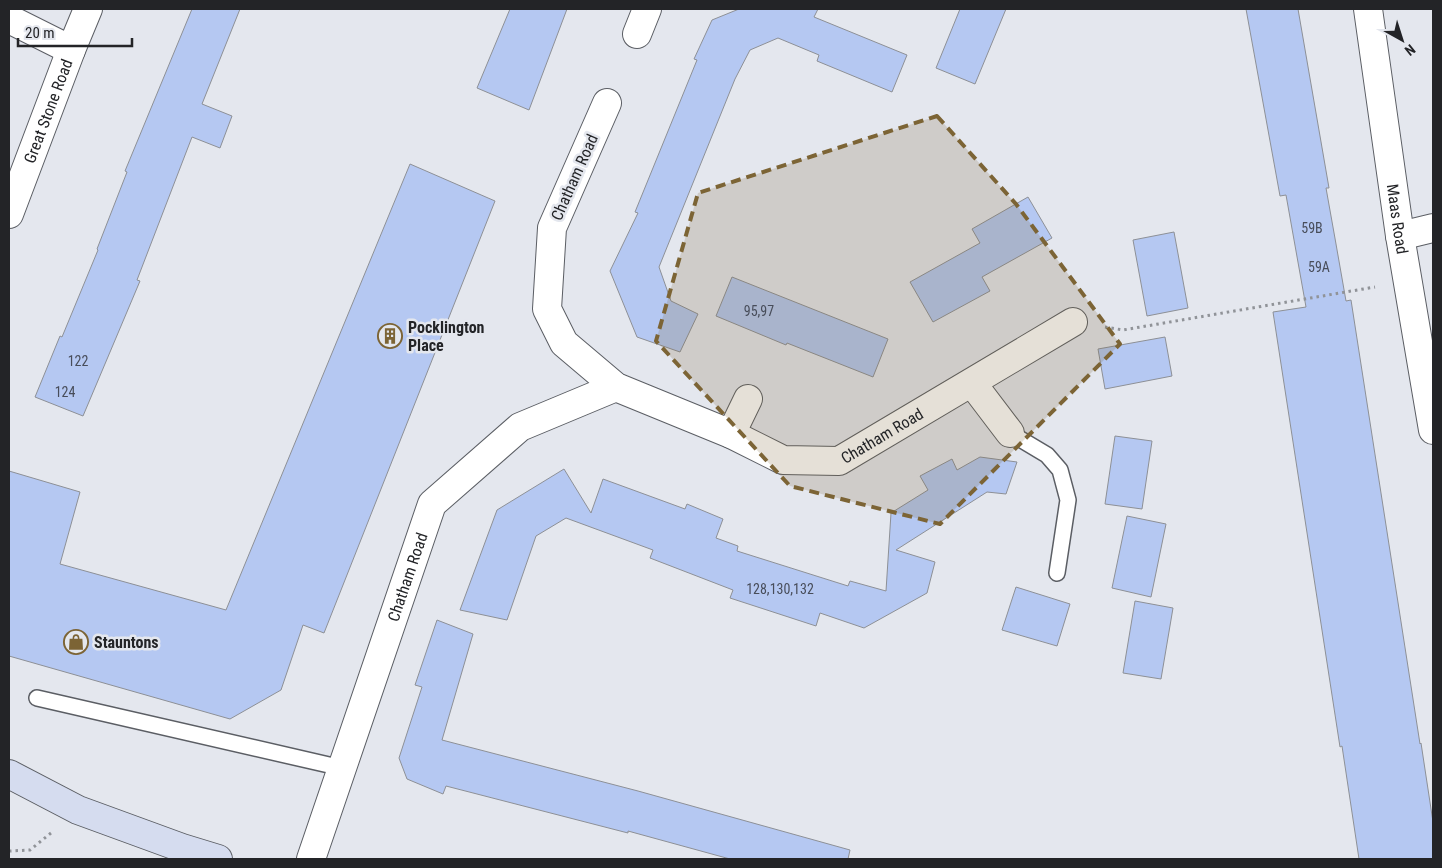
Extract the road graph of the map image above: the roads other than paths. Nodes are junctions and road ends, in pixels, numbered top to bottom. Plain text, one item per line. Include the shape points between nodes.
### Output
1 (88, 9) edge
2 (647, 9) edge
3 (1368, 9) edge
4 (9, 19) edge
5 (637, 34) dead end
6 (71, 50) junction
7 (607, 103) dead end
8 (9, 214) edge
9 (1433, 228) edge
10 (1400, 236) junction
11 (1073, 322) road end
12 (972, 383) junction
13 (616, 387) junction
14 (748, 399) dead end
15 (1433, 430) edge
16 (1010, 433) joint
17 (731, 434) junction
18 (1057, 573) dead end
19 (37, 698) dead end
20 (342, 768) junction
21 (9, 774) edge
22 (9, 795) edge
23 (78, 810) junction
24 (218, 859) edge
25 (311, 859) edge

1 - 6 street, Great Stone Road
2 - 5 street
3 - 10 street, Maas Road
4 - 6 street
6 - 8 street, Great Stone Road
7 - 13 street, Chatham Road via 552,228 547,309 564,344
9 - 10 street
10 - 15 street, Maas Road
11 - 12 street, Chatham Road
12 - 16 street
12 - 17 street, Chatham Road via 839,461 783,460
13 - 17 street, Chatham Road
13 - 20 street, Chatham Road via 520,427 432,504
14 - 17 street
16 - 18 lane via 1047,455 1060,470 1068,500
19 - 20 lane
20 - 25 street, Chatham Road
21 - 23 main road
22 - 23 main road
23 - 24 main road

